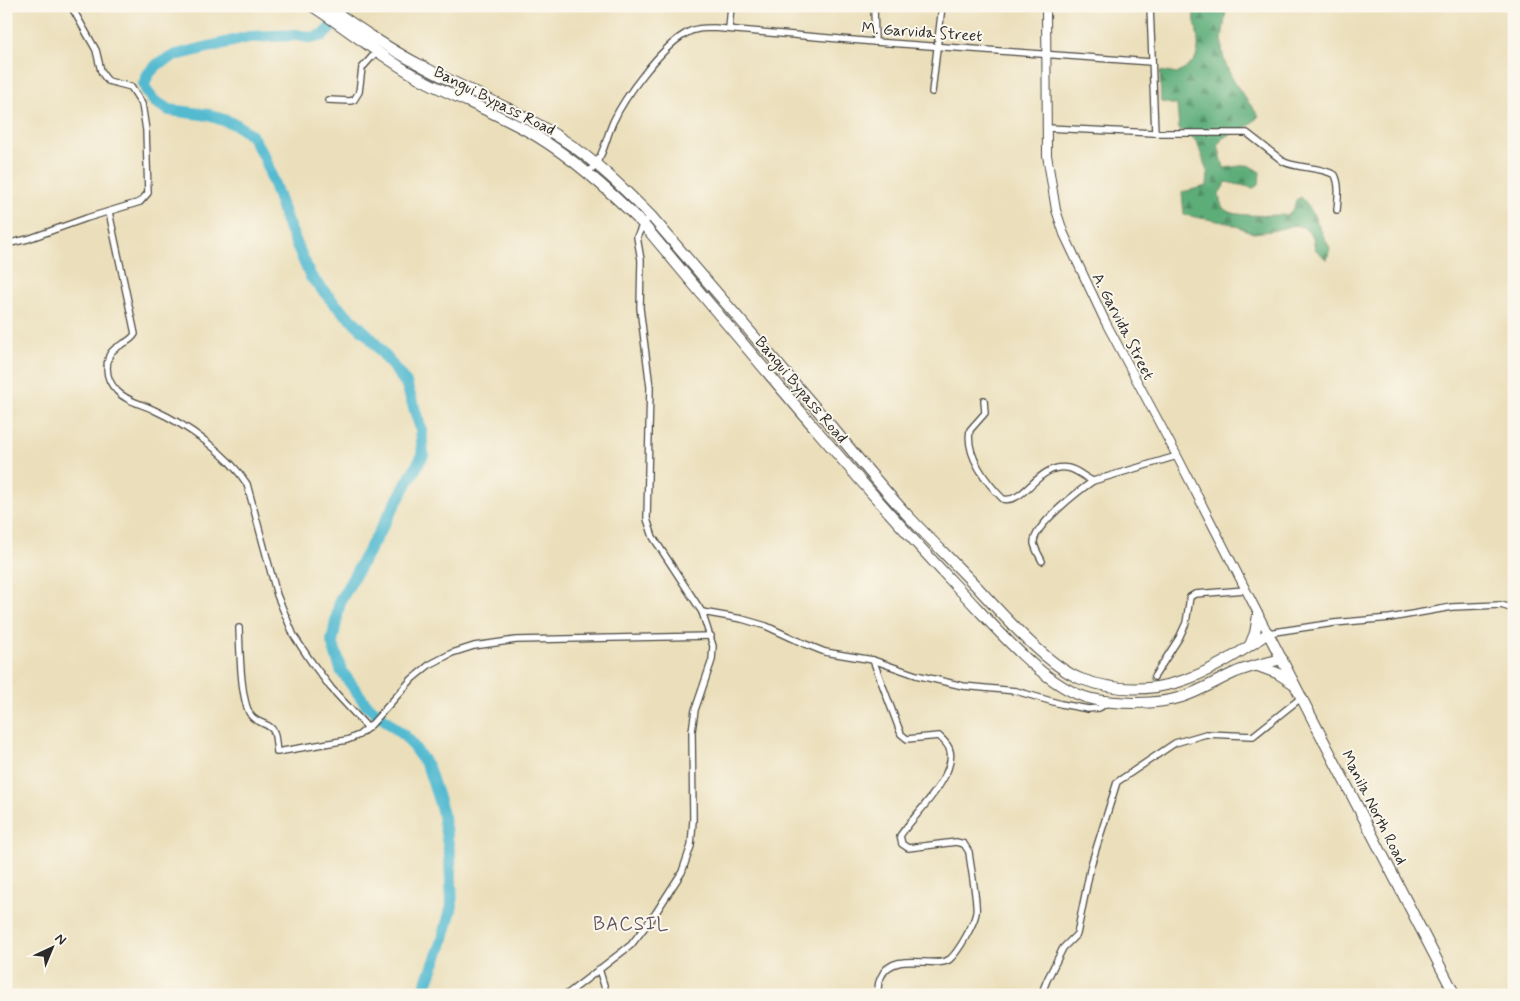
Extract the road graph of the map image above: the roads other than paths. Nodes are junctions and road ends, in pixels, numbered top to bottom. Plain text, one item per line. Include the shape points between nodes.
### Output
1 (71, 6) edge
2 (312, 6) edge
3 (731, 6) edge
4 (874, 6) edge
5 (942, 6) edge
6 (1046, 6) edge
7 (1150, 6) edge
8 (325, 9) edge
9 (729, 29) junction
10 (875, 42) junction
11 (938, 46) junction
12 (380, 48) junction
13 (1046, 54) junction
14 (1151, 62) junction
15 (932, 92) dead end
16 (328, 100) dead end
17 (1046, 128) junction
18 (1155, 133) junction
19 (596, 165) junction
20 (588, 173) junction
21 (1337, 210) dead end
22 (109, 212) junction
23 (651, 216) junction
24 (643, 224) junction
25 (6, 244) edge
26 (984, 400) dead end
27 (1177, 456) junction
28 (1093, 481) junction
29 (1042, 561) dead end
30 (1245, 590) junction
31 (1514, 609) edge
32 (702, 612) junction
33 (1258, 615) junction
34 (239, 628) dead end
35 (1268, 633) junction
36 (711, 636) junction
37 (1248, 647) junction
38 (1282, 659) junction
39 (872, 660) junction
40 (1257, 666) junction
41 (1205, 671) junction
42 (1154, 677) dead end
43 (1211, 684) junction
44 (1295, 685) junction
45 (1302, 697) junction
46 (1110, 702) junction
47 (369, 727) junction
48 (599, 969) junction
49 (566, 995) edge
50 (607, 995) edge
51 (879, 995) edge
52 (1041, 995) edge
53 (1455, 995) edge

1 - 22 street via 96,50 104,76 131,87 142,104 148,193 140,202
2 - 8 highway, Bangui Bypass Road
3 - 9 street
4 - 10 street
5 - 11 street
6 - 13 main road, A. Garvida Street
7 - 14 street
8 - 12 highway, Bangui Bypass Road
9 - 10 street, M. Garvida Street
9 - 19 street, M. Garvida Street via 692,30 665,51 621,108
10 - 11 street, M. Garvida Street
11 - 13 street, M. Garvida Street
11 - 15 street
12 - 16 street via 362,68 359,92 354,100
12 - 19 highway, Bangui Bypass Road via 534,122 565,140
12 - 20 highway, Bangui Bypass Road via 419,77 511,122 558,150
13 - 14 street, M. Garvida Street
13 - 17 main road, A. Garvida Street
14 - 18 street
17 - 18 street
17 - 27 main road, A. Garvida Street via 1048,172 1064,234 1106,324
18 - 21 street via 1247,133 1284,162 1335,175
19 - 20 street, M. Garvida Street
19 - 23 highway, Bangui Bypass Road
20 - 24 highway, Bangui Bypass Road
22 - 25 street
22 - 47 street via 135,334 110,354 106,372 108,379 117,392 198,436 240,472 247,484 277,595 294,636 331,688
23 - 24 street
23 - 41 highway, Bangui Bypass Road via 910,518 1047,656 1080,678 1115,687 1159,688
24 - 32 street via 637,237 640,308 650,387 647,519 653,537
24 - 46 highway, Bangui Bypass Road via 877,500 1000,631 1056,683 1091,699
26 - 28 street via 985,413 970,430 971,448 984,478 1003,499 1012,499 1024,492 1044,473 1056,468 1070,468
27 - 28 street
27 - 30 main road, A. Garvida Street
28 - 29 street via 1070,498 1035,536 1034,543
30 - 33 main road, A. Garvida Street
30 - 42 street via 1190,597 1186,623
31 - 35 street via 1501,605 1459,606
32 - 36 street
32 - 39 street via 766,626 825,652
33 - 35 main road, A. Garvida Street
33 - 37 highway via 1255,633
34 - 47 street via 240,662 248,711 254,720 272,729 277,752 347,740
35 - 37 highway, Bangui Bypass Road
35 - 38 highway, Manila North Road
36 - 47 street via 516,640 474,646 452,652 429,665
36 - 48 street via 712,660 698,700 692,731 693,820 688,858 665,899 637,938
37 - 41 highway, Bangui Bypass Road
38 - 40 highway, Bangui Bypass Road
38 - 44 highway, Manila North Road
39 - 46 street via 963,686 1016,691 1076,707 1094,709
39 - 51 street via 900,734 907,738 939,736 950,751 945,775 929,801 906,826 900,836 902,844 908,848 956,842 964,844 969,852 977,912 964,942 950,959 942,963 911,961 891,966 878,982
40 - 43 highway, Bangui Bypass Road
40 - 44 highway via 1277,673
41 - 43 highway
43 - 46 highway, Bangui Bypass Road via 1162,702
44 - 45 highway, Manila North Road
45 - 52 street via 1253,736 1206,734 1175,743 1117,782 1091,865 1077,934 1064,948
45 - 53 highway, Manila North Road
48 - 49 street
48 - 50 street

